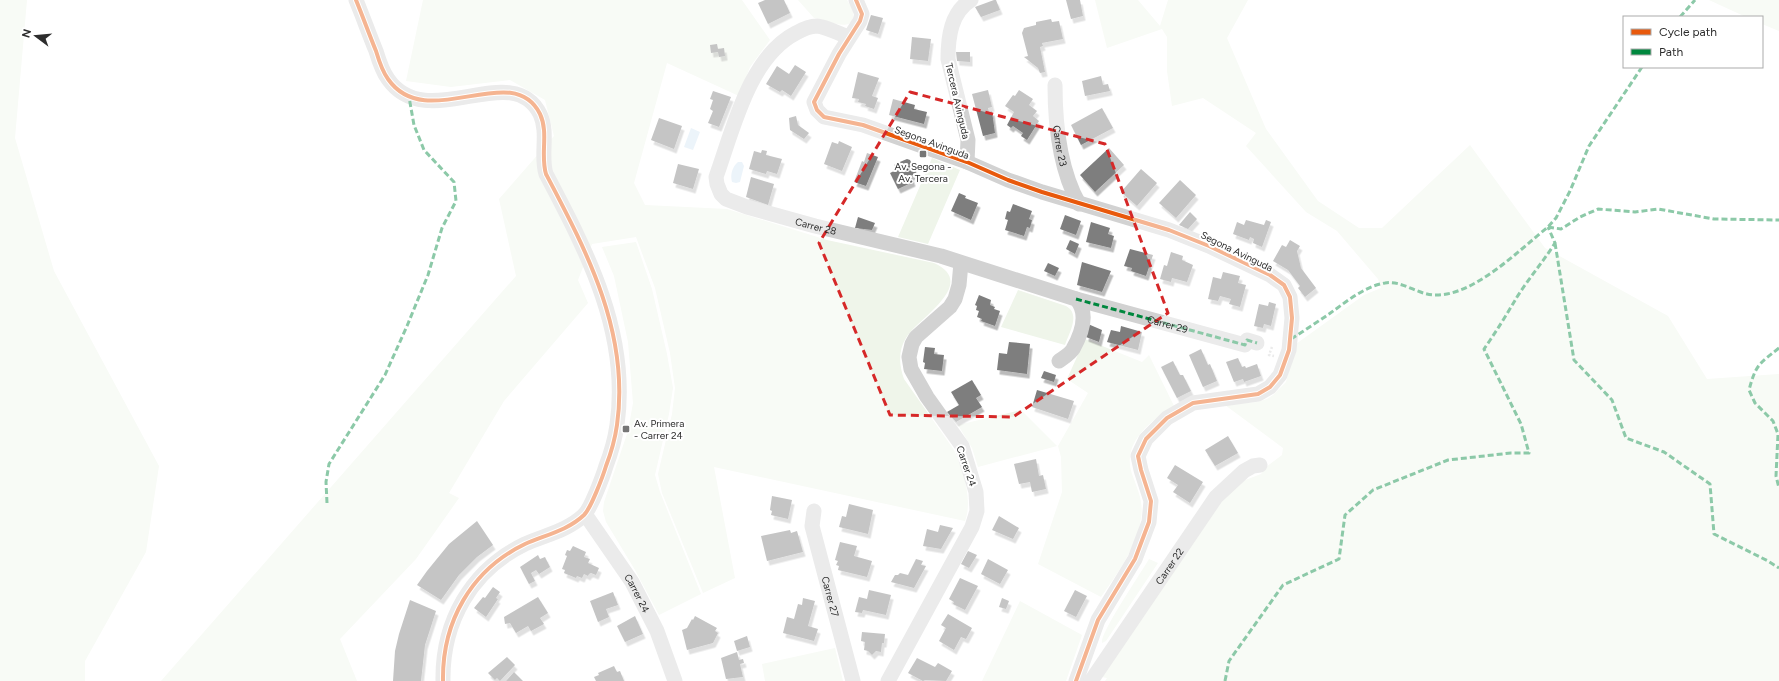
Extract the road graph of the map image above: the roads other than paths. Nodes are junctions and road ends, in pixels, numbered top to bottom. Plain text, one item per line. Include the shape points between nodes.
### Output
1 (356, 0) edge
2 (856, 0) edge
3 (970, 0) edge
4 (849, 37) junction
5 (1055, 85) dead end
6 (966, 162) junction
7 (1078, 204) junction
8 (961, 262) junction
9 (1076, 299) junction
10 (1257, 343) dead end
11 (1058, 361) dead end
12 (1260, 466) dead end
13 (814, 511) dead end
14 (585, 514) junction
15 (443, 681) edge
16 (674, 681) edge
17 (853, 681) edge
18 (888, 681) edge
19 (1076, 681) edge
20 (1091, 681) edge

1 - 14 street via 388,80 409,97 431,102 502,92 527,100 535,106 540,115 544,134 543,164 546,174 591,264 610,316 614,338 619,403 617,426 605,471
2 - 4 street, Segona Avinguda via 862,14
3 - 6 street, Tercera Avinguda via 958,10 953,20 948,47 948,58 968,140
4 - 6 street, Segona Avinguda via 814,102 817,110 824,117 863,125
4 - 8 street, Carrer 28 via 818,26 811,27 786,38 773,50 755,75 746,94 716,177 718,189 726,199 747,207
5 - 7 street, Carrer 23 via 1055,113 1062,154 1068,183
6 - 7 street, Segona Avinguda via 1008,180
7 - 19 street, Segona Avinguda via 1169,230 1246,263 1284,285 1292,308 1289,350 1280,375 1270,387 1258,394 1194,403 1167,418 1146,439 1138,456 1151,501 1149,522 1135,559 1098,620
8 - 9 street, Carrer 28
8 - 18 street, Carrer 24 via 955,299 950,307 916,337 908,357 911,369 927,397 962,446 974,481 977,511 972,527
9 - 10 street, Carrer 29 via 1245,345 1246,340
9 - 11 street via 1083,310 1083,323 1073,350
12 - 20 street, Carrer 22 via 1253,466 1244,471 1216,497
13 - 17 street, Carrer 27 via 812,526
14 - 15 street via 566,528 525,544 491,566 478,578 460,604 454,618 443,666
14 - 16 street, Carrer 24 via 632,582 657,631

